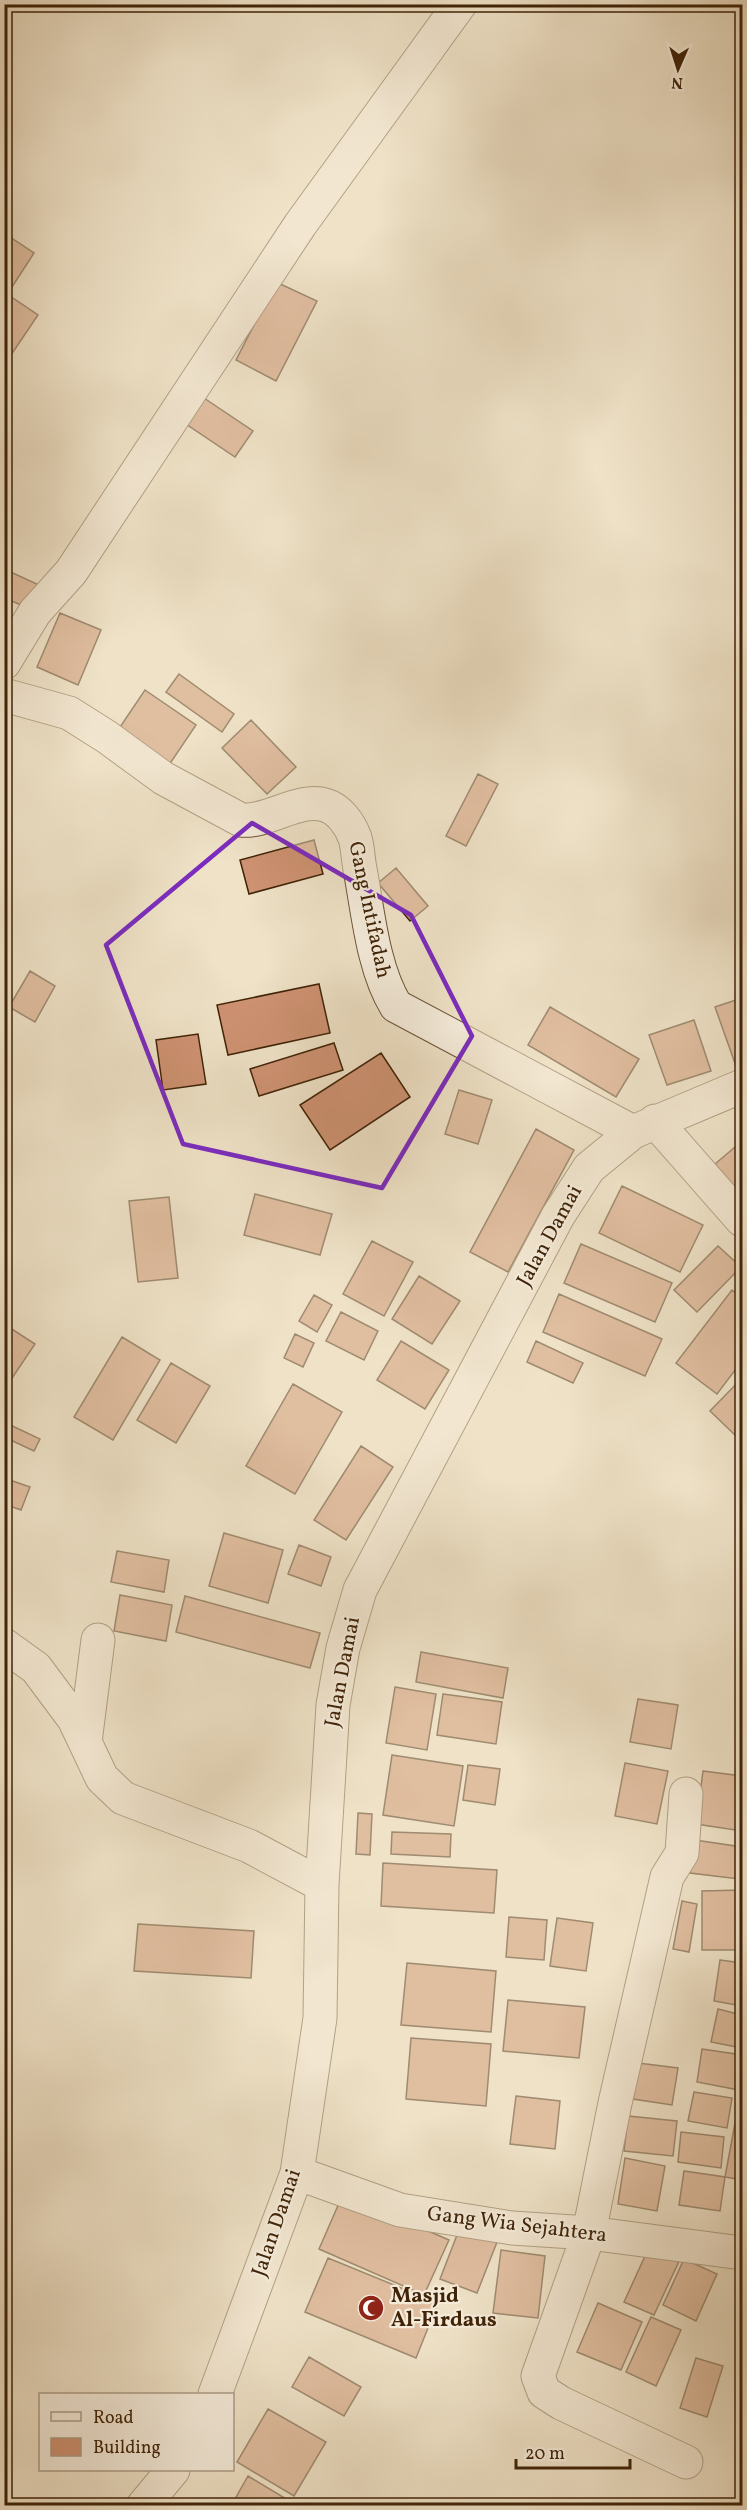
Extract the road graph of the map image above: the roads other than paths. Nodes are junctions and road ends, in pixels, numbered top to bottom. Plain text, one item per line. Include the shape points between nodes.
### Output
1 (460, 4) edge
2 (4, 663) edge
3 (4, 695) edge
4 (742, 1086) edge
5 (644, 1126) junction
6 (742, 1220) edge
7 (98, 1640) dead end
8 (4, 1645) edge
9 (85, 1742) junction
10 (686, 1794) dead end
11 (322, 1886) junction
12 (297, 2173) junction
13 (589, 2233) junction
14 (742, 2253) edge
15 (215, 2393) edge
16 (686, 2462) dead end
17 (171, 2471) edge
18 (143, 2505) edge

1 - 2 street via 300,225 71,572 35,612
3 - 5 street, Gang Intifadah via 69,713 163,778 241,820 253,822 304,805 324,805 343,816 354,837 386,990 396,1006
4 - 5 street, Jalan Damai
5 - 6 street
5 - 11 street, Jalan Damai via 589,1168 558,1216 360,1590 343,1648 333,1705
7 - 9 street
8 - 9 street via 36,1668 74,1719
9 - 11 street via 102,1778 123,1798 249,1846
10 - 13 street via 682,1853 667,1877
11 - 12 street, Jalan Damai via 320,2018
12 - 13 street, Gang Wia Sejahtera via 400,2210 512,2228
12 - 15 street, Jalan Damai
13 - 14 street, Gang Wia Sejahtera
13 - 16 street via 538,2376 544,2392
17 - 18 street

